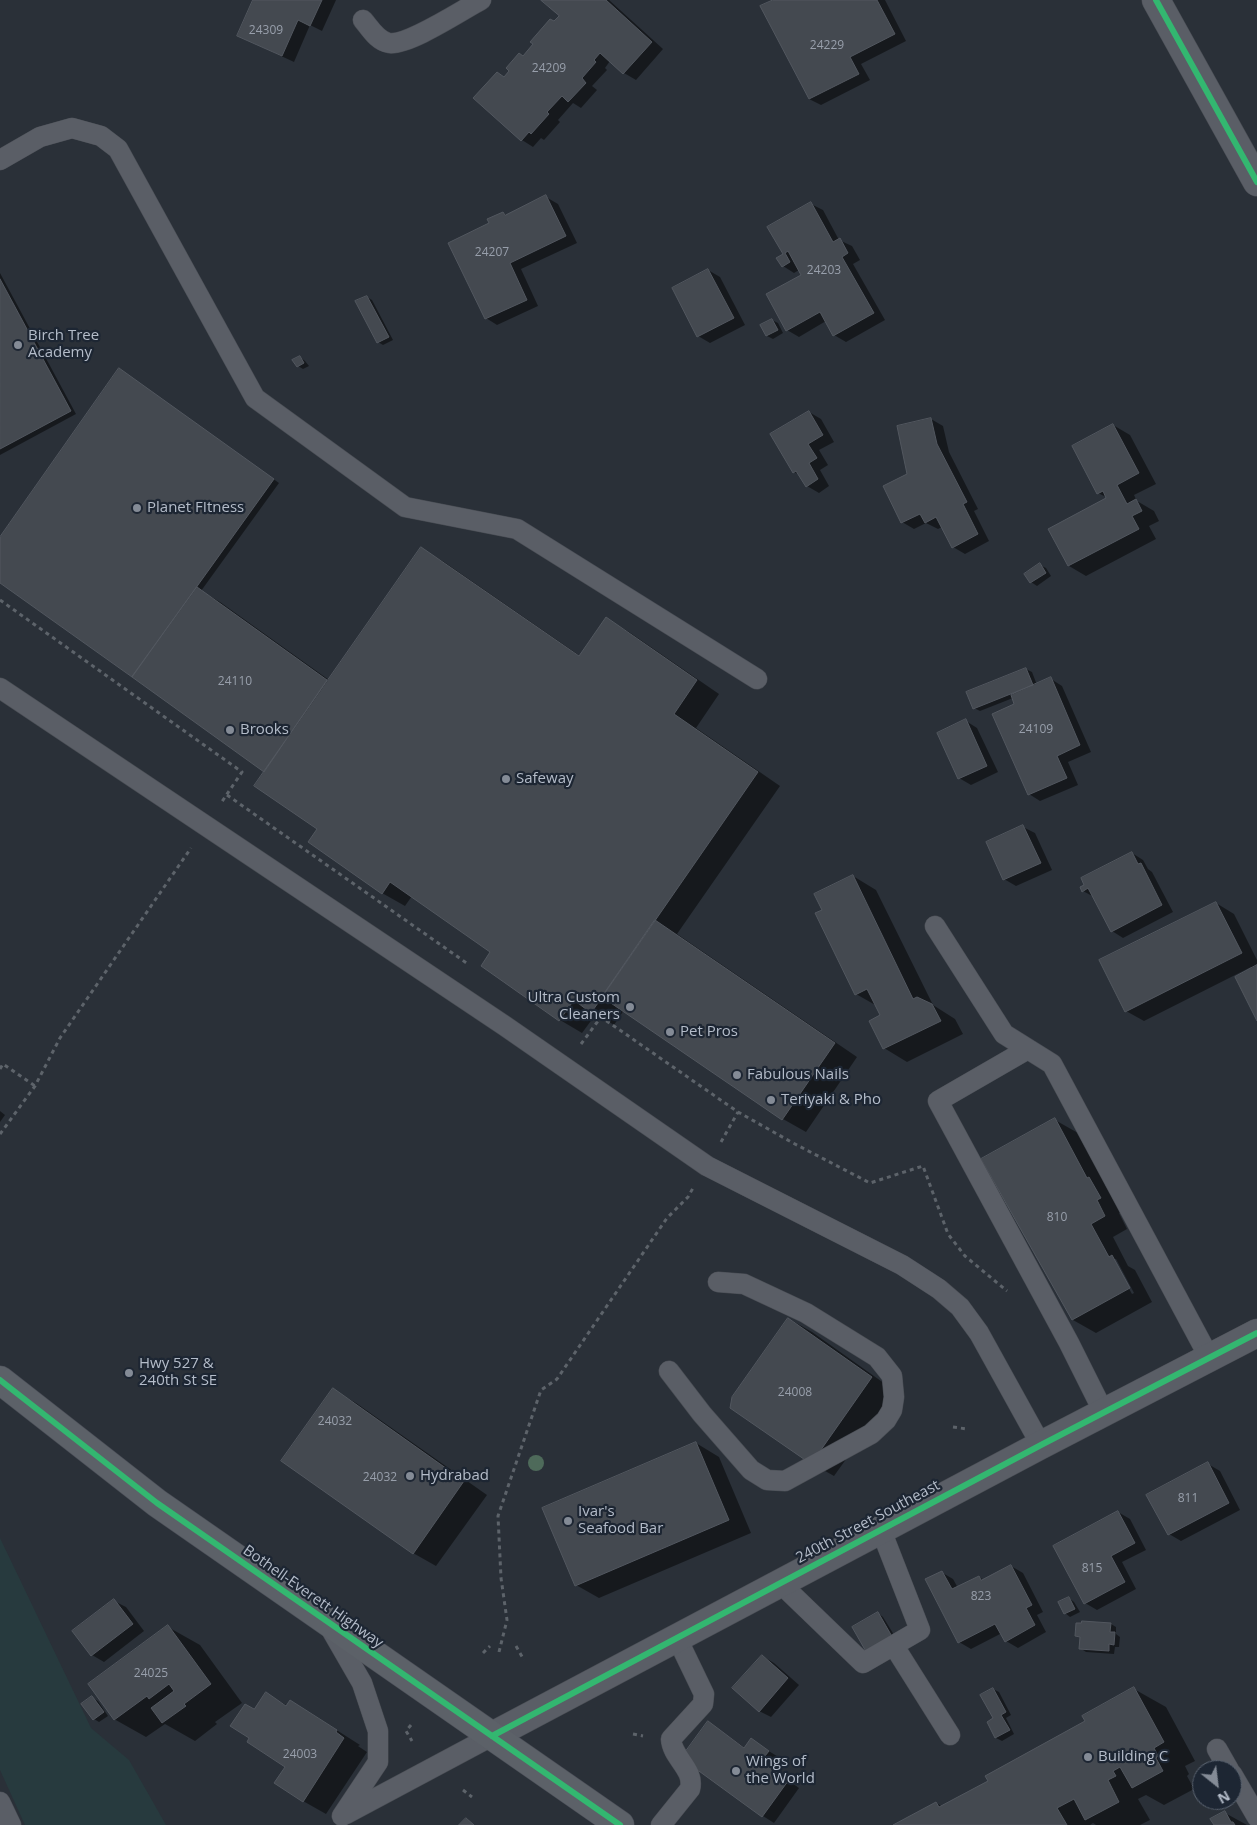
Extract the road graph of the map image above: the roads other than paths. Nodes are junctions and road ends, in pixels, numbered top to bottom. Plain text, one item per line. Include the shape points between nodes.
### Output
1 (480, 0) edge
2 (1156, 0) edge
3 (363, 20) dead end
4 (0, 160) edge
5 (1257, 182) edge
6 (757, 680) dead end
7 (0, 688) edge
8 (935, 926) dead end
9 (1028, 1049) junction
10 (718, 1282) dead end
11 (1257, 1333) edge
12 (1210, 1359) junction
13 (669, 1371) dead end
14 (0, 1380) edge
15 (1104, 1413) junction
16 (1041, 1445) junction
17 (881, 1530) junction
18 (780, 1583) junction
19 (325, 1620) junction
20 (677, 1638) junction
21 (894, 1646) junction
22 (950, 1735) dead end
23 (492, 1736) junction
24 (1217, 1749) dead end
25 (1223, 1760) edge
26 (1242, 1791) edge
27 (0, 1802) edge
28 (1257, 1817) edge
29 (338, 1820) edge
30 (11, 1825) edge
31 (620, 1825) edge
32 (661, 1825) edge

1 - 3 lane via 400,42 389,43 379,39
2 - 5 street
4 - 6 lane via 40,137 72,128 101,136 118,150 255,398 406,507 517,529
7 - 16 lane via 505,1026 707,1166 902,1265 939,1289 960,1307 979,1333
8 - 9 lane via 1004,1034
9 - 12 lane via 1052,1064
9 - 15 lane via 938,1101
10 - 13 lane via 744,1284 806,1313 877,1357 892,1376 892,1410 871,1434 785,1482 767,1480 751,1470
11 - 12 street, 240th Street Southeast
12 - 15 street, 240th Street Southeast
14 - 19 main road, Bothell-Everett Highway via 157,1503
15 - 16 street, 240th Street Southeast
16 - 17 street, 240th Street Southeast
17 - 18 street, 240th Street Southeast
17 - 21 lane via 920,1630
18 - 20 street, 240th Street Southeast
18 - 21 lane via 863,1663
19 - 23 main road, Bothell-Everett Highway
19 - 29 lane via 362,1684 378,1731 378,1762
20 - 23 street, 240th Street Southeast
20 - 32 lane via 704,1700 671,1739 674,1752 689,1773 691,1783 690,1789
21 - 22 lane
23 - 29 lane
23 - 31 main road, Bothell-Everett Highway
24 - 25 lane
26 - 28 lane
27 - 30 lane

